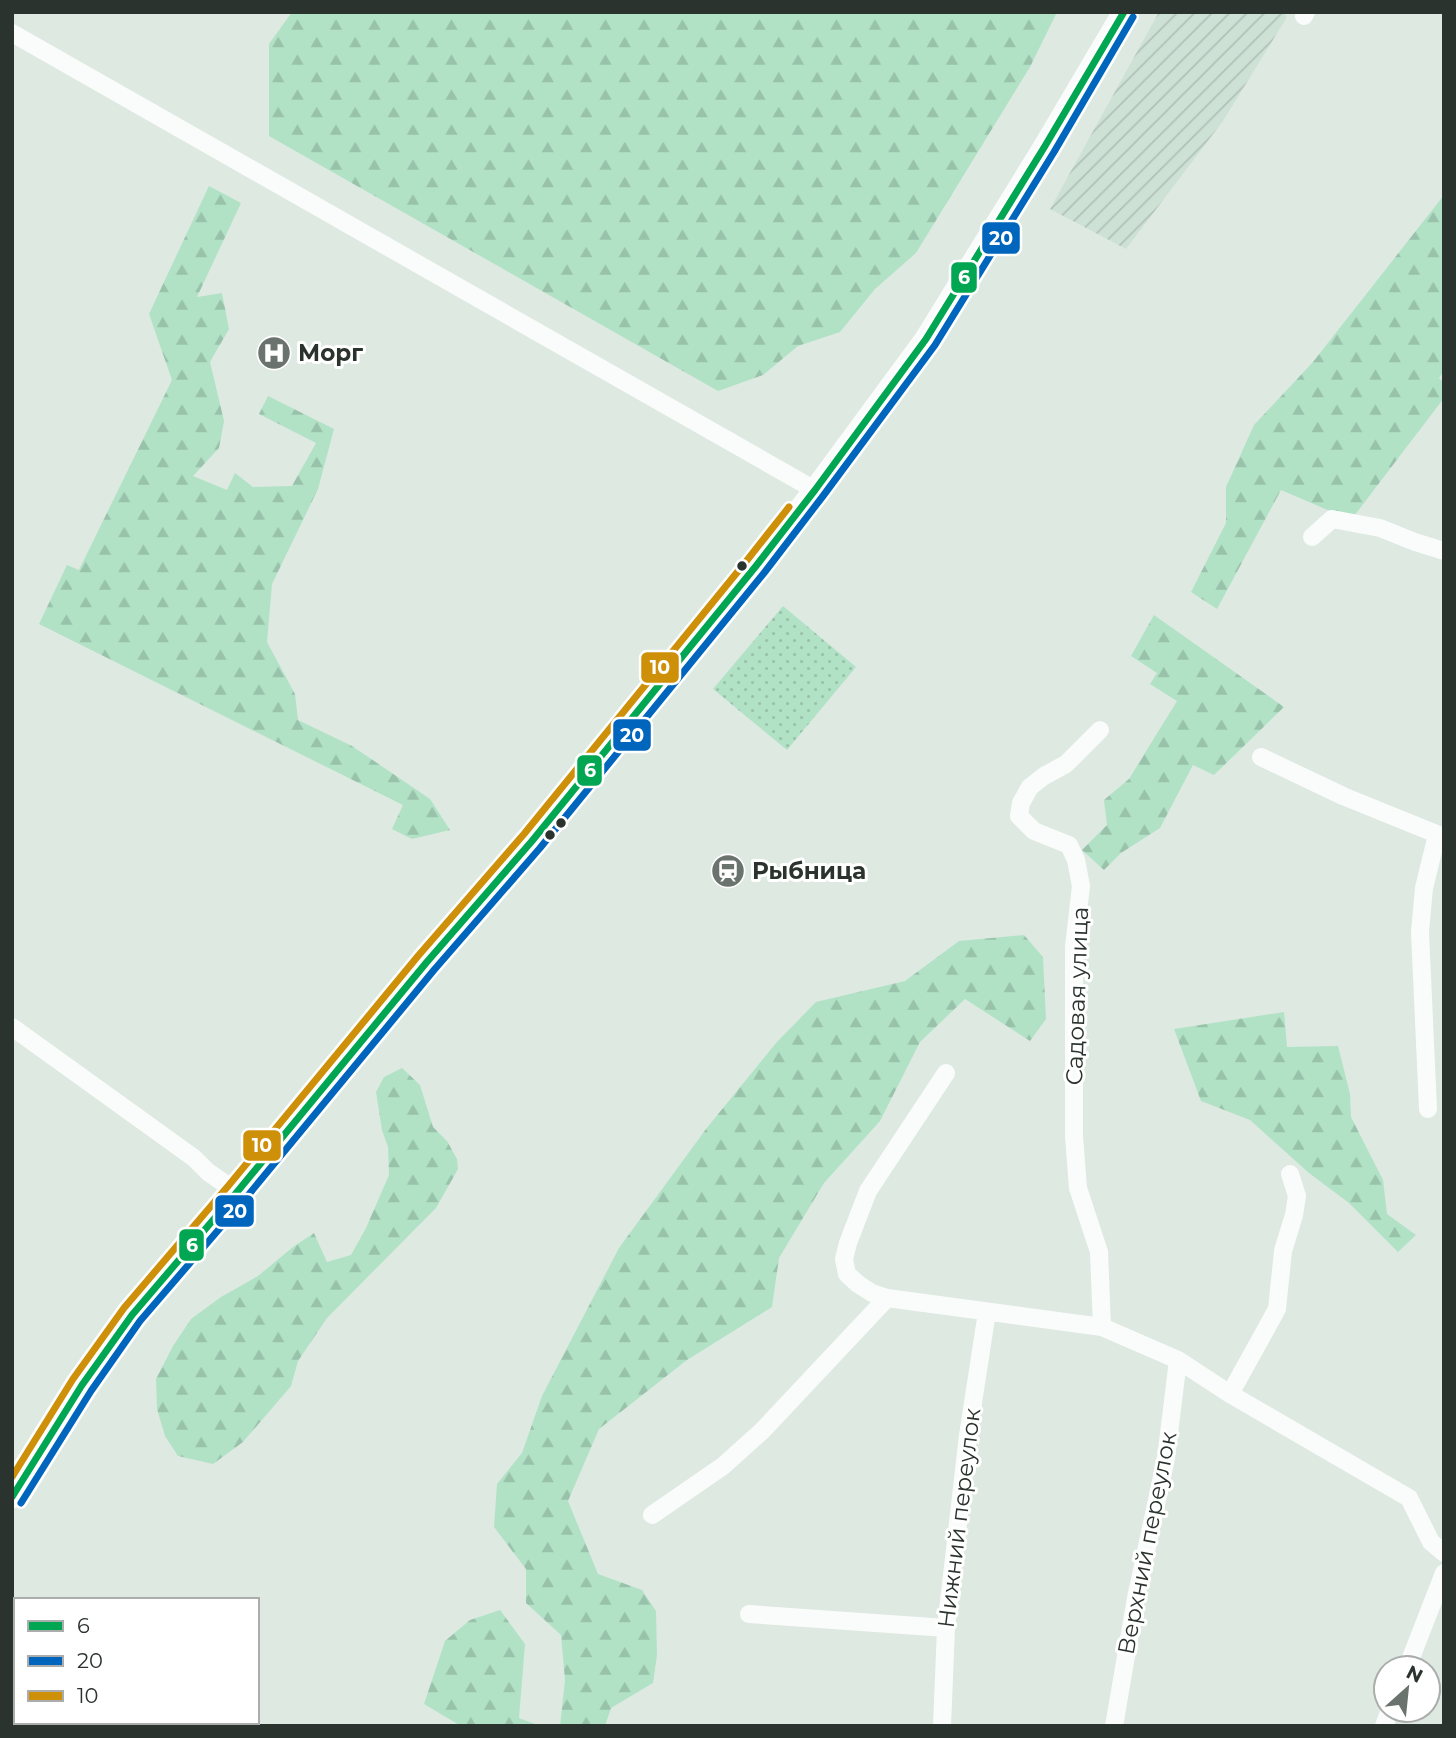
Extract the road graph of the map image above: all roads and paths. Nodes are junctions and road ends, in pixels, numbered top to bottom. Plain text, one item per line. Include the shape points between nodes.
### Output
1 (1125, 12) edge
2 (12, 33) edge
3 (815, 490) junction
4 (1312, 537) dead end
5 (1444, 551) edge
6 (1100, 730) dead end
7 (1261, 757) dead end
8 (1441, 836) edge
9 (12, 1027) edge
10 (946, 1073) dead end
11 (1428, 1109) dead end
12 (1290, 1174) dead end
13 (237, 1192) junction
14 (887, 1298) junction
15 (987, 1312) junction
16 (1102, 1327) junction
17 (1178, 1360) junction
18 (1230, 1394) junction
19 (12, 1497) edge
20 (652, 1516) dead end
21 (1444, 1553) edge
22 (1444, 1573) edge
23 (749, 1614) dead end
24 (946, 1628) junction
25 (1412, 1654) edge
26 (942, 1726) edge
27 (1114, 1726) edge

1 - 3 main road via 926,339
2 - 3 street
3 - 13 main road via 532,841
4 - 5 street via 1332,519 1380,528
6 - 16 street, Садовая улица via 1066,764 1030,787 1019,816 1034,831 1069,845 1079,873 1074,947 1074,1136 1078,1188 1099,1252
7 - 8 street
8 - 11 street via 1424,888 1420,932
9 - 13 street
10 - 14 street via 868,1191 848,1243 847,1274
12 - 18 street via 1297,1196 1283,1251 1277,1309
13 - 19 main road via 132,1315
14 - 15 street
14 - 20 street via 762,1431 723,1466
15 - 16 street
15 - 24 street, Нижний переулок
16 - 17 street
17 - 18 street
17 - 27 street, Верхний переулок via 1166,1458
18 - 21 street via 1409,1498 1431,1542
22 - 25 street
23 - 24 street
24 - 26 street, Нижний переулок

